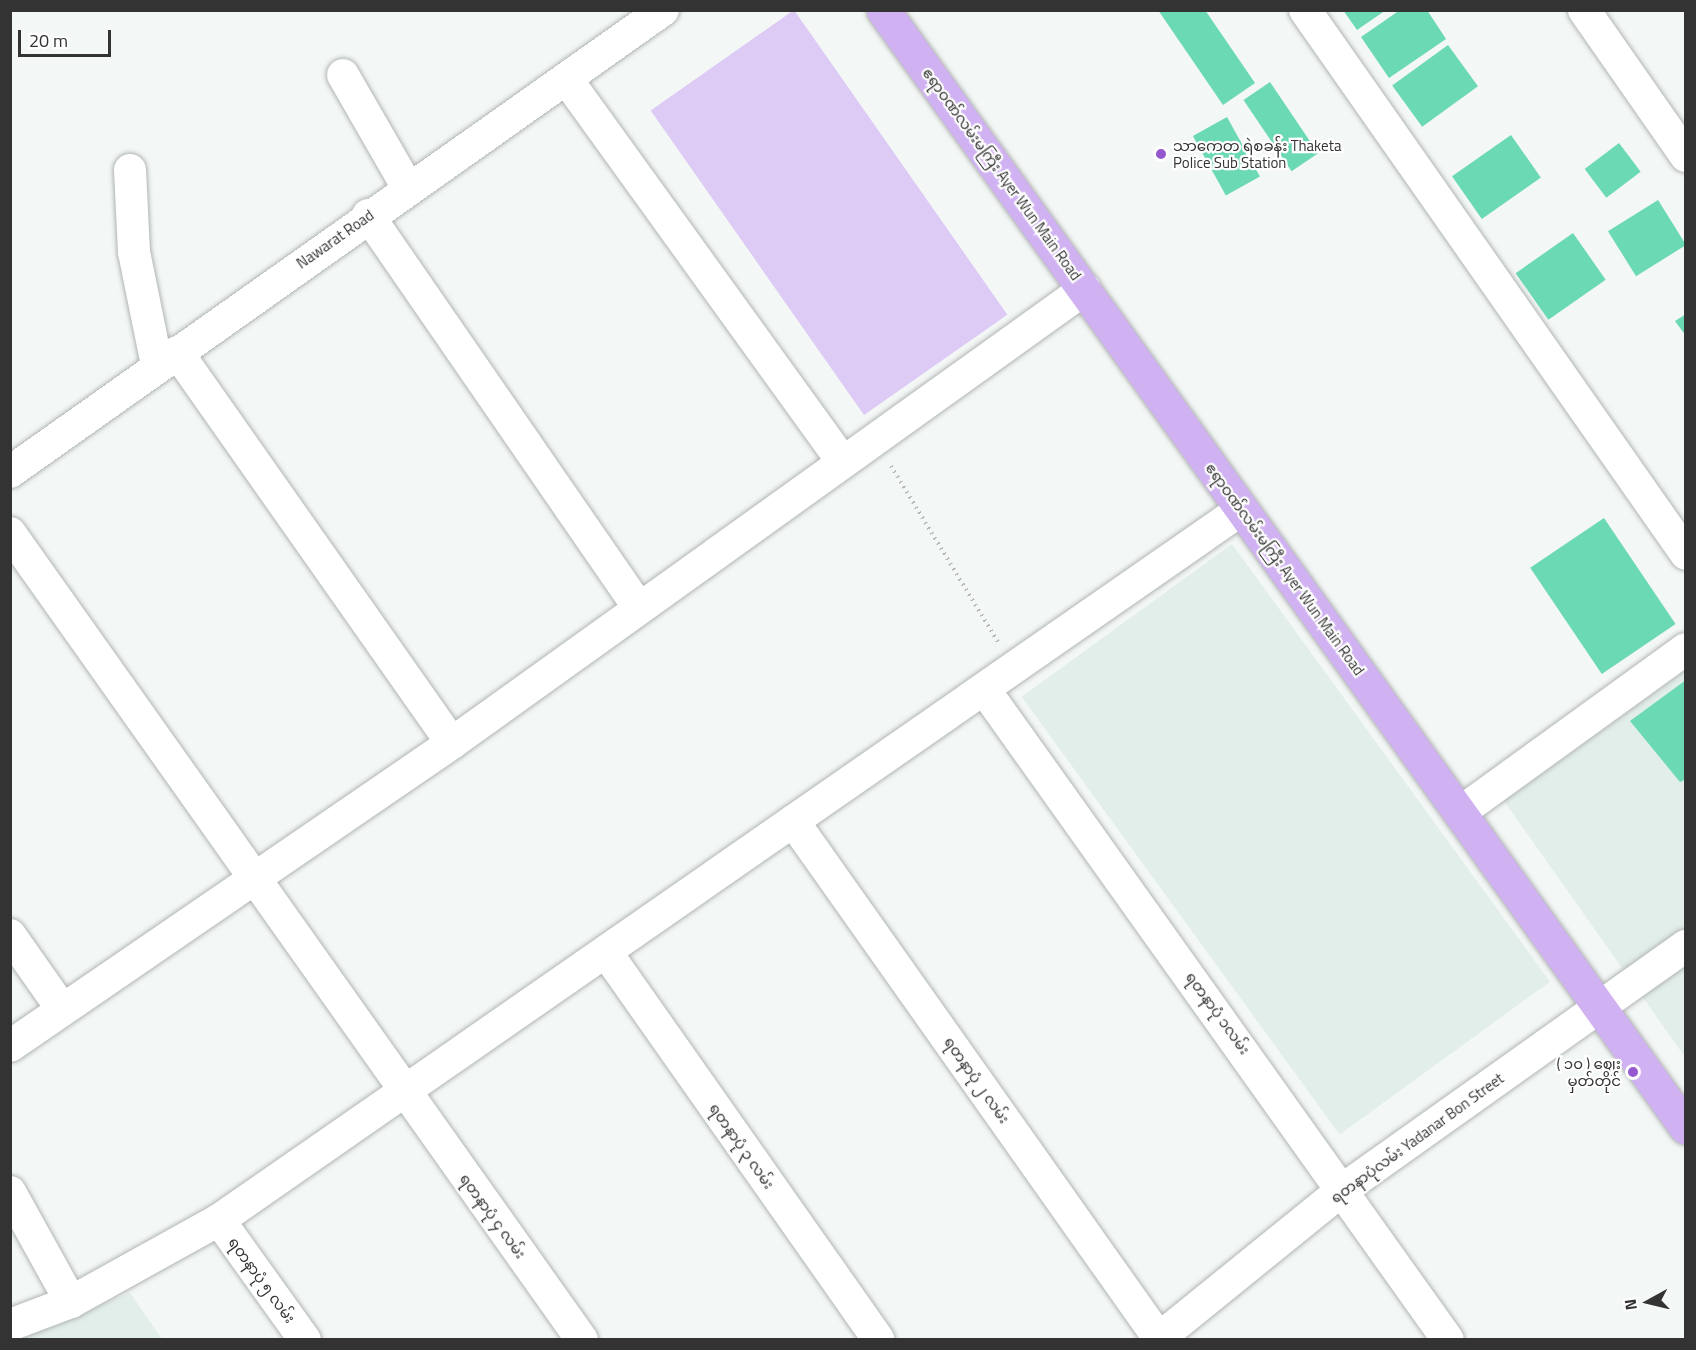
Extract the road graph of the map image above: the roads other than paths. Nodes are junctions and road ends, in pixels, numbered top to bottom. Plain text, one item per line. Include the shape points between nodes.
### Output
1 (663, 10) edge
2 (883, 10) edge
3 (1305, 10) edge
4 (1584, 10) edge
5 (343, 75) dead end
6 (568, 81) junction
7 (1686, 156) edge
8 (130, 170) dead end
9 (408, 188) junction
10 (368, 215) junction
11 (1085, 289) junction
12 (167, 358) junction
13 (843, 462) junction
14 (10, 472) edge
15 (1242, 510) junction
16 (10, 533) edge
17 (1686, 554) edge
18 (639, 608) junction
19 (1686, 649) edge
20 (984, 689) junction
21 (452, 743) junction
22 (1462, 811) junction
23 (793, 821) junction
24 (255, 879) junction
25 (10, 934) edge
26 (1686, 945) edge
27 (606, 952) junction
28 (1600, 1008) junction
29 (62, 1009) junction
30 (10, 1046) edge
31 (404, 1092) junction
32 (1686, 1128) edge
33 (1345, 1188) junction
34 (10, 1192) edge
35 (219, 1220) junction
36 (71, 1302) junction
37 (10, 1325) edge
38 (1158, 1339) edge
39 (305, 1340) edge
40 (582, 1340) edge
41 (879, 1340) edge
42 (1448, 1340) edge

1 - 6 street, Nawarat Road
2 - 11 main road, ဧရာဝဏ်လမ်းမကြီး Ayer Wun Main Road
3 - 17 street
4 - 7 street
5 - 9 street
6 - 9 street, Nawarat Road
6 - 13 street
8 - 12 street via 134,252
9 - 10 street, Nawarat Road
10 - 12 street, Nawarat Road
10 - 18 street
11 - 13 street
11 - 15 main road, ဧရာဝဏ်လမ်းမကြီး Ayer Wun Main Road
12 - 14 street, Nawarat Road
12 - 21 street
13 - 18 street
15 - 20 street
15 - 22 main road, ဧရာဝဏ်လမ်းမကြီး Ayer Wun Main Road
16 - 24 street, ရတနာပုံ ၄ လမ်း
18 - 21 street
19 - 22 street
20 - 23 street
20 - 33 street, ရတနာပုံ ၁လမ်း
21 - 24 street
22 - 28 main road, ဧရာဝဏ်လမ်းမကြီး Ayer Wun Main Road
23 - 27 street
23 - 38 street, ရတနာပုံ ၂ လမ်း
24 - 29 street
24 - 31 street, ရတနာပုံ ၄ လမ်း
25 - 29 street
26 - 28 street, ရတနာပုံလမ်း Yadanar Bon Street
27 - 31 street
27 - 41 street, ရတနာပုံ ၃ လမ်း
28 - 32 main road, ဧရာဝဏ်လမ်းမကြီး Ayer Wun Main Road
28 - 33 street, ရတနာပုံလမ်း Yadanar Bon Street
29 - 30 street
31 - 35 street
31 - 40 street, ရတနာပုံ ၄ လမ်း
33 - 38 street, ရတနာပုံလမ်း Yadanar Bon Street
33 - 42 street, ရတနာပုံ ၁လမ်း
34 - 36 street
35 - 36 street
35 - 39 street, ရတနာပုံ ၅ လမ်း
36 - 37 street

